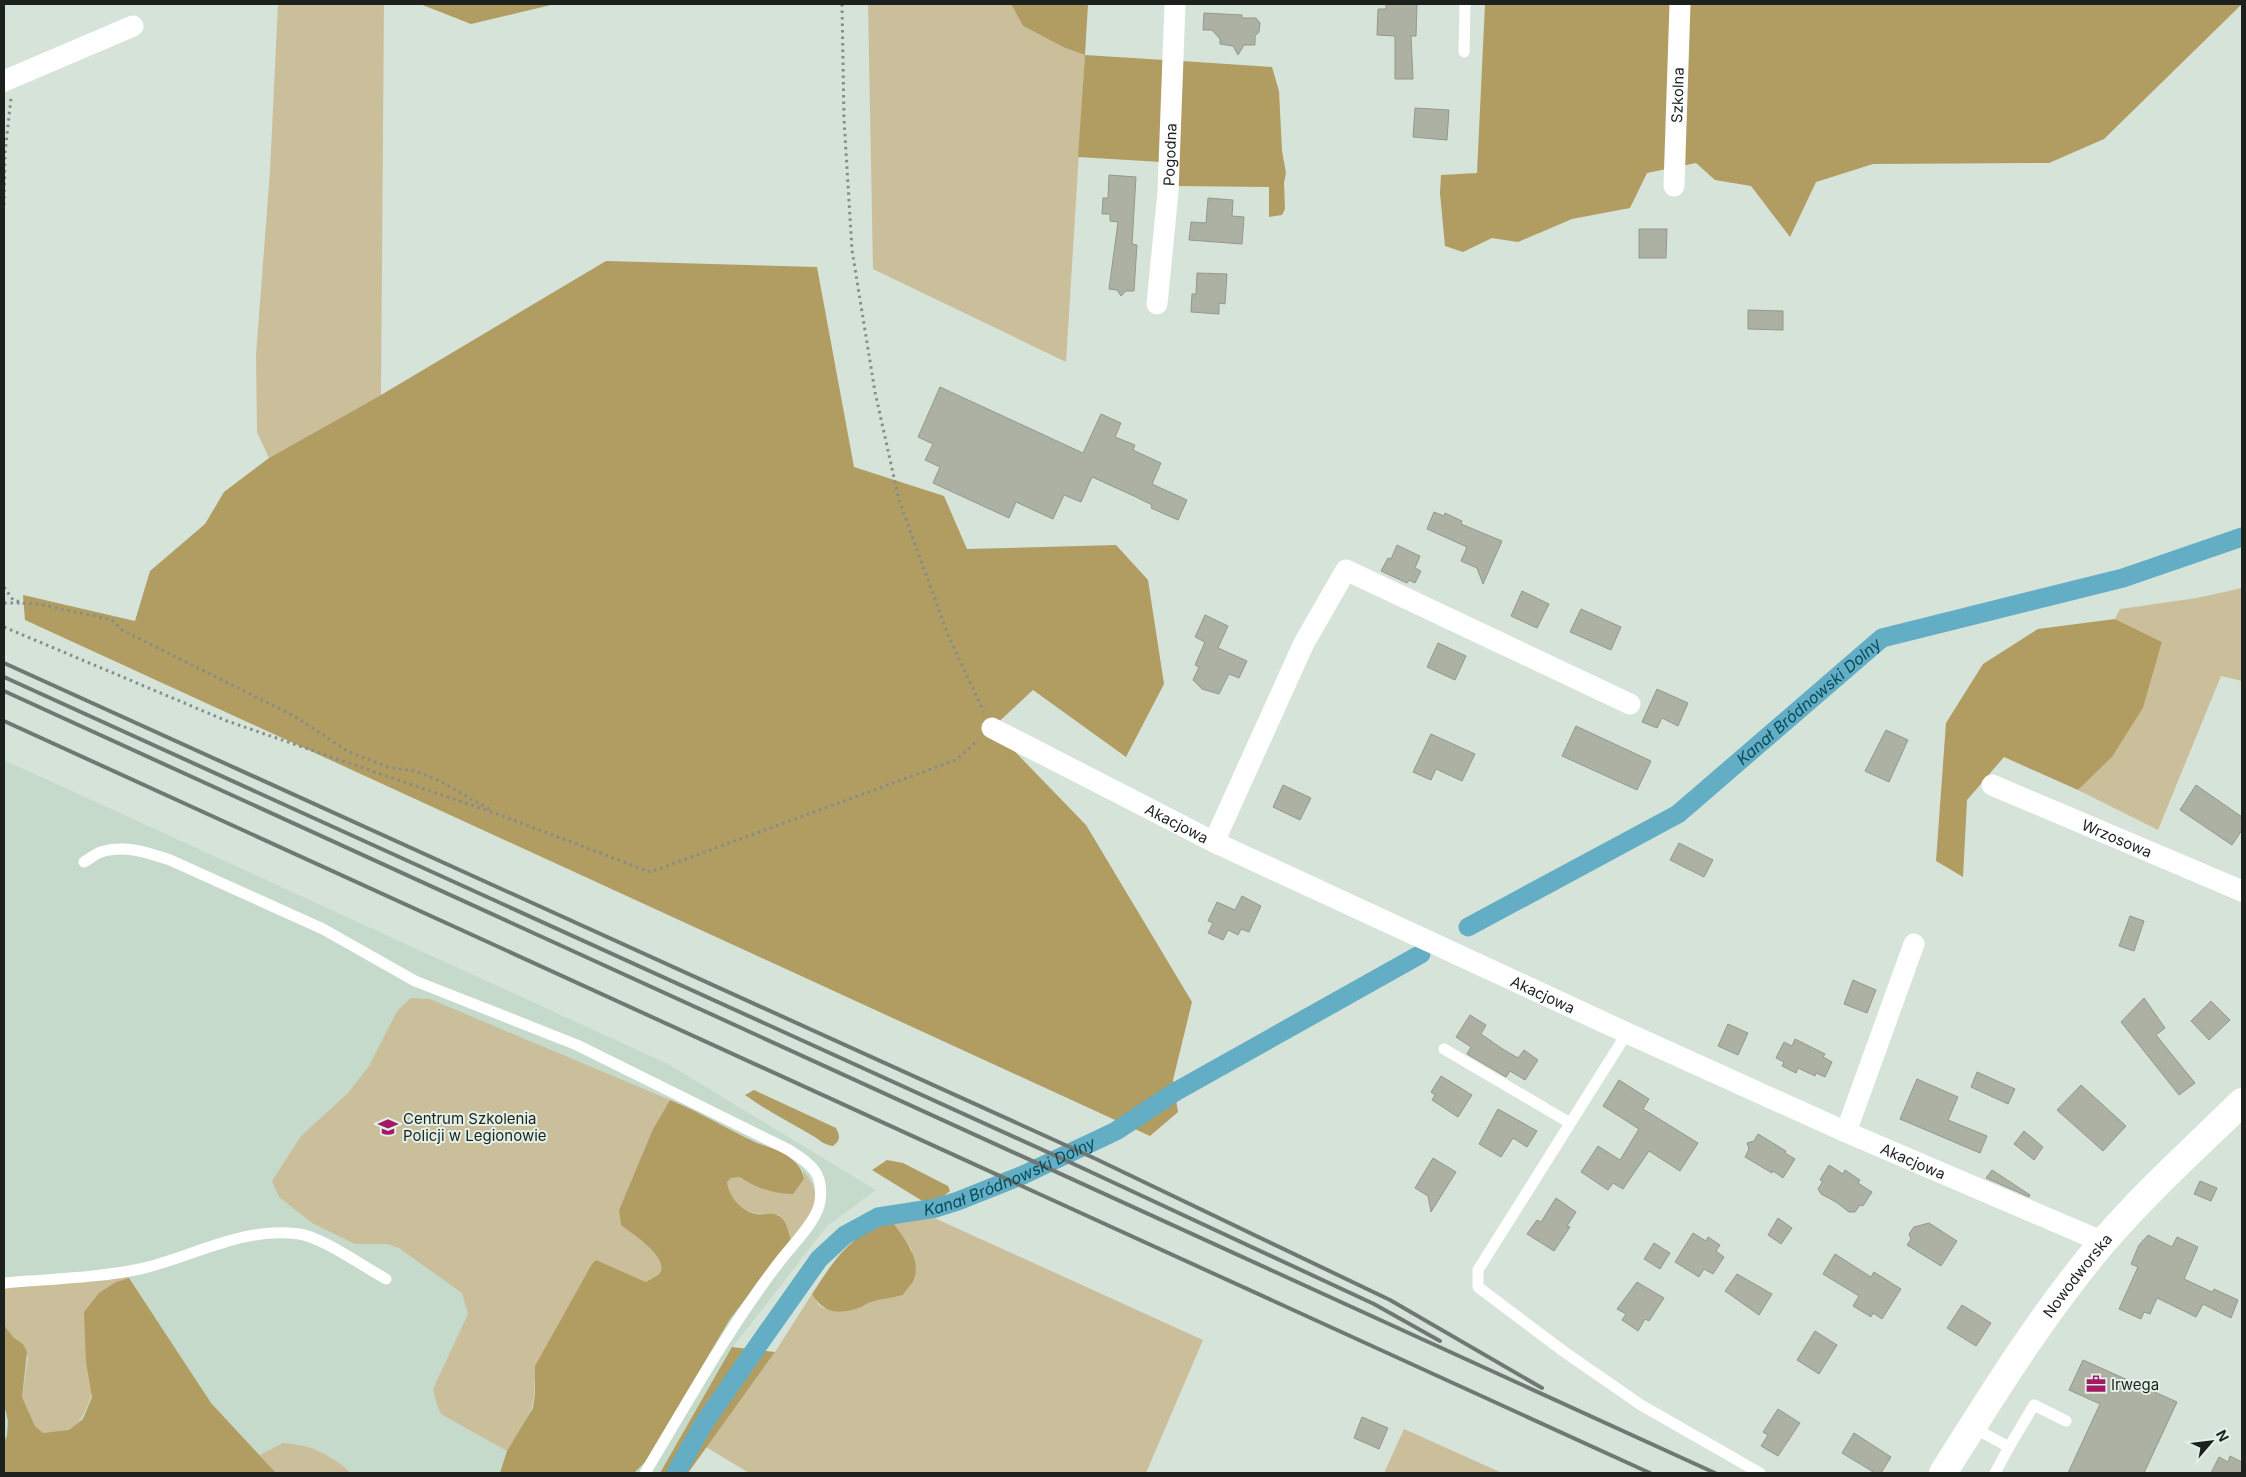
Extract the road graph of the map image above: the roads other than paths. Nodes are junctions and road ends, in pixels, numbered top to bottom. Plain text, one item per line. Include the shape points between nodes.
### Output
1 (1175, 4) edge
2 (1465, 4) edge
3 (1680, 4) edge
4 (133, 26) dead end
5 (1464, 52) dead end
6 (8, 79) edge
7 (1674, 186) dead end
8 (1157, 304) dead end
9 (1630, 704) dead end
10 (992, 728) road end
11 (1992, 785) dead end
12 (1214, 842) junction
13 (84, 862) dead end
14 (2242, 891) edge
15 (1914, 944) dead end
16 (1627, 1033) junction
17 (1444, 1049) dead end
18 (2242, 1102) edge
19 (1570, 1123) junction
20 (1846, 1132) junction
21 (2104, 1242) junction
22 (386, 1279) dead end
23 (4, 1283) edge
24 (2066, 1421) dead end
25 (1972, 1427) junction
26 (2010, 1446) junction
27 (645, 1473) edge
28 (1760, 1473) edge
29 (1943, 1473) edge
30 (1995, 1473) edge

1 - 8 street, Pogodna via 1168,192
2 - 5 lane
3 - 7 street, Szkolna
4 - 6 street
9 - 12 street via 1346,570 1304,643
10 - 12 street, Akacjowa
11 - 14 street, Wrzosowa
12 - 16 street, Akacjowa
13 - 27 lane via 101,852 120,850 144,852 170,860 323,929 415,981 577,1045 789,1150 811,1165 821,1189 817,1214 769,1276
15 - 20 street
16 - 19 lane
16 - 20 street, Akacjowa
17 - 19 lane
18 - 21 main road, Nowodworska
19 - 28 lane via 1478,1270 1478,1288 1641,1405
20 - 21 street, Akacjowa
21 - 25 main road, Nowodworska via 2064,1292
22 - 23 lane via 300,1234 265,1232 140,1268
24 - 26 lane via 2034,1405
25 - 26 lane
25 - 29 main road, Nowodworska
26 - 30 lane

